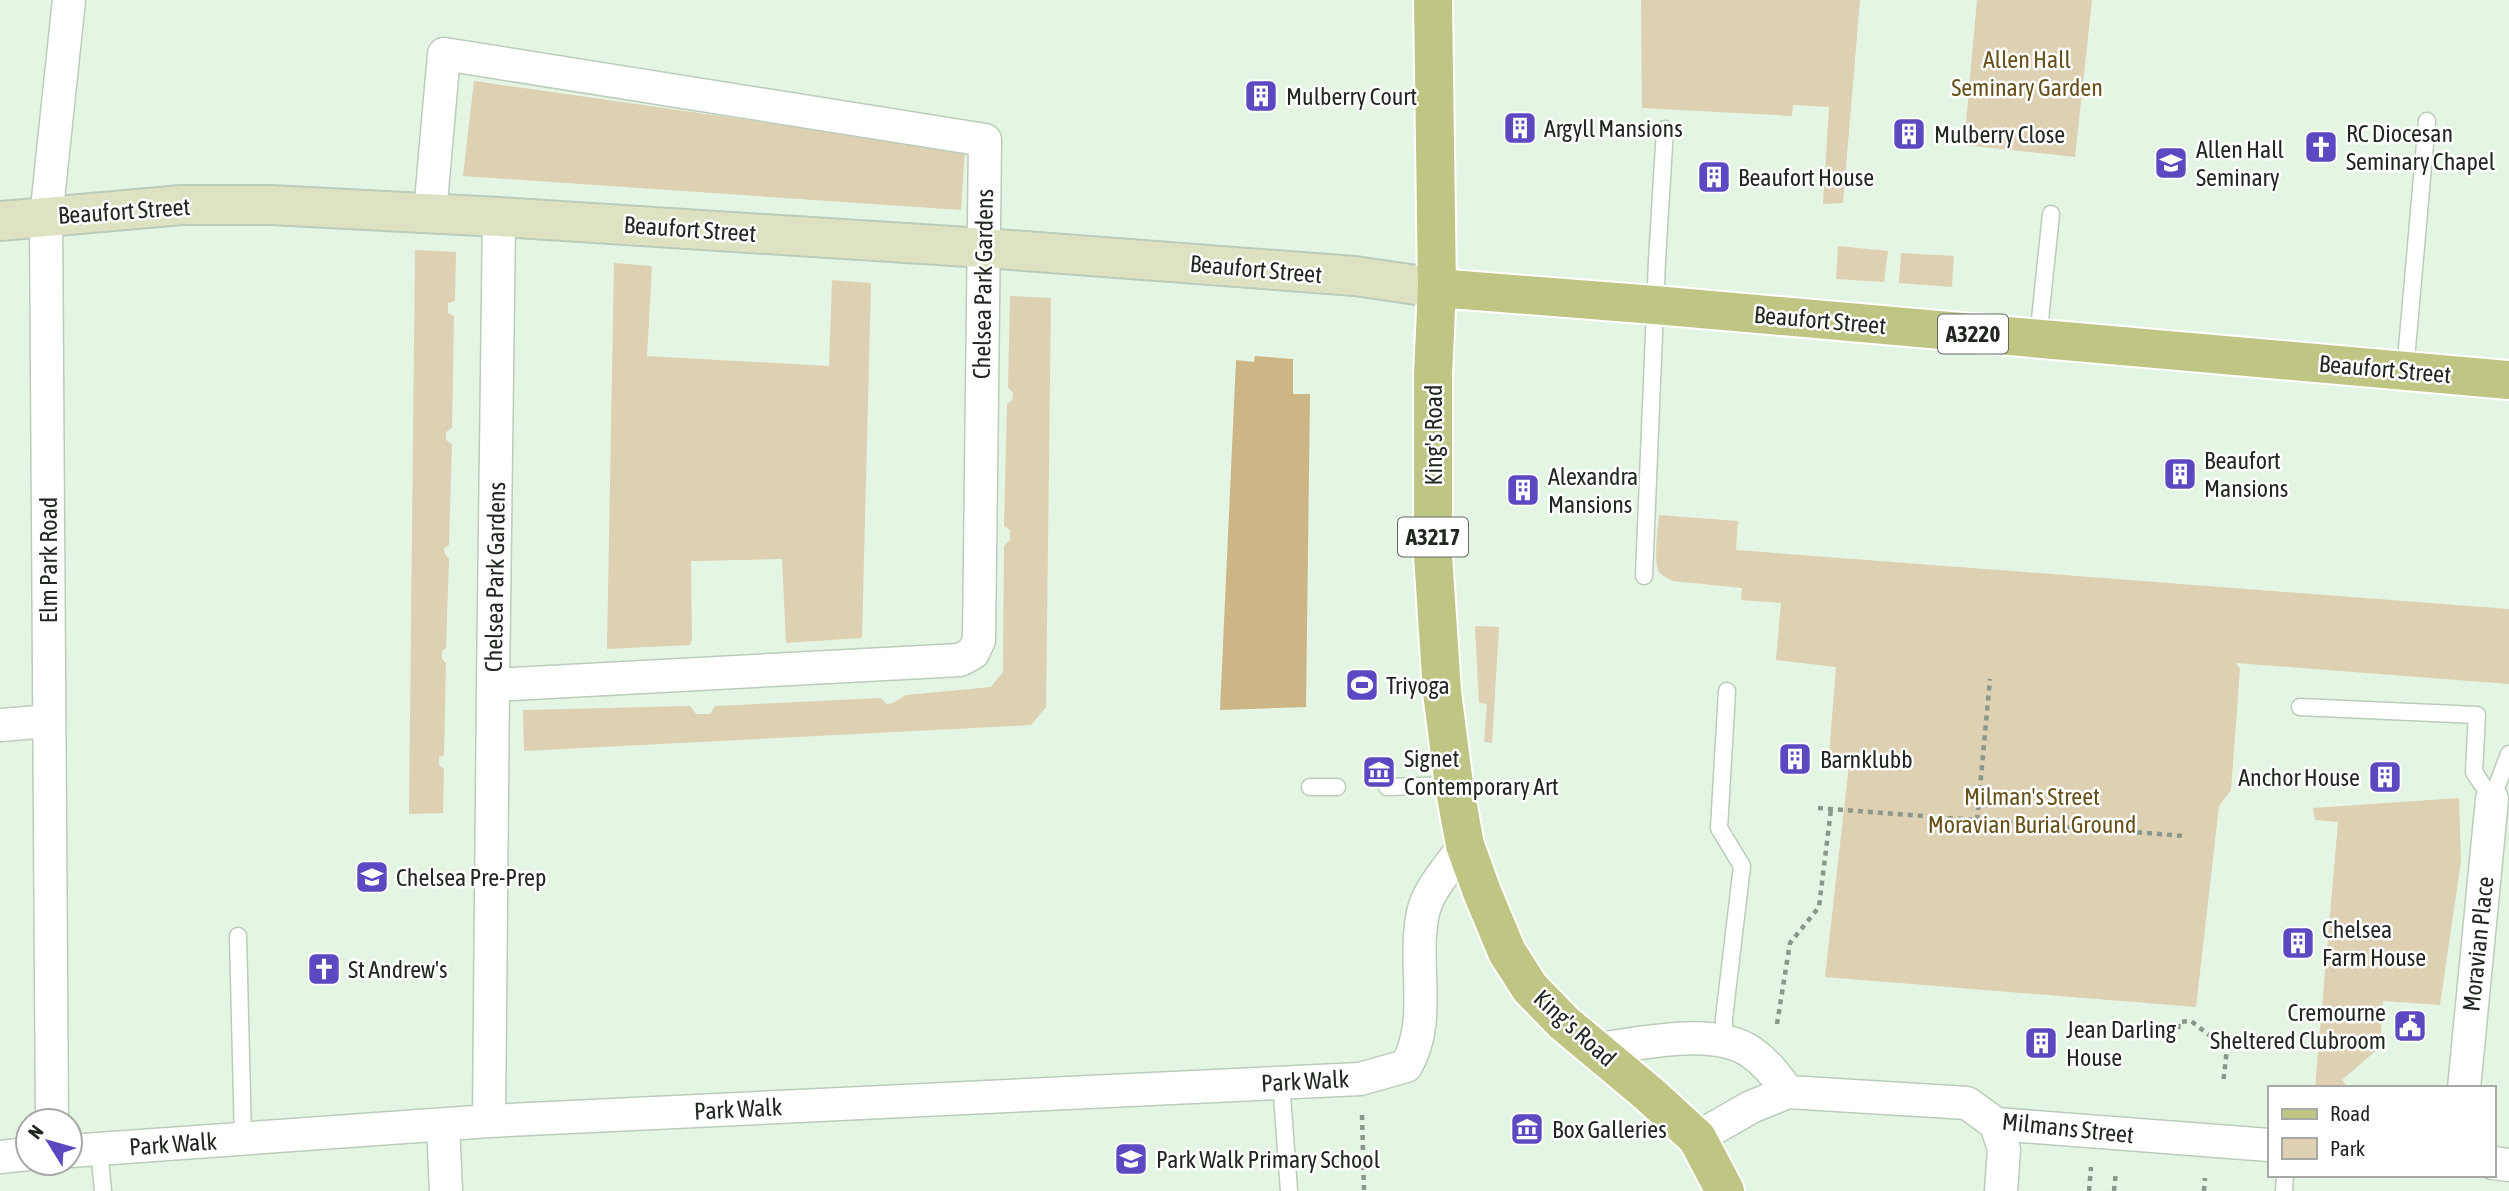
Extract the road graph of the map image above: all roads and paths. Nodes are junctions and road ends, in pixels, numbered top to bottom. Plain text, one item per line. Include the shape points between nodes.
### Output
1 (69, 0) edge
2 (1433, 0) edge
3 (2427, 121) dead end
4 (1665, 129) dead end
5 (430, 213) junction
6 (2051, 214) dead end
7 (499, 216) junction
8 (46, 218) junction
9 (0, 221) edge
10 (984, 248) junction
11 (1437, 288) junction
12 (1655, 305) junction
13 (2038, 340) junction
14 (2405, 371) junction
15 (2509, 380) edge
16 (1644, 576) dead end
17 (1990, 679) dead end
18 (494, 685) junction
19 (1727, 691) dead end
20 (2300, 707) dead end
21 (49, 721) junction
22 (0, 724) edge
23 (2509, 754) edge
24 (1454, 785) junction
25 (1310, 786) dead end
26 (1337, 787) dead end
27 (1387, 787) dead end
28 (2492, 799) junction
29 (1818, 808) dead end
30 (1831, 809) junction
31 (1977, 820) junction
32 (2185, 836) dead end
33 (1465, 845) junction
34 (238, 936) dead end
35 (2178, 1028) dead end
36 (1724, 1040) junction
37 (1597, 1049) junction
38 (1769, 1067) junction
39 (1360, 1079) junction
40 (1281, 1082) junction
41 (2223, 1084) dead end
42 (2464, 1086) edge
43 (1788, 1092) junction
44 (52, 1107) edge
45 (489, 1121) junction
46 (1996, 1124) junction
47 (443, 1125) junction
48 (1696, 1138) junction
49 (243, 1139) junction
50 (2268, 1144) edge
51 (85, 1150) edge
52 (2092, 1164) dead end
53 (2116, 1167) dead end
54 (103, 1191) edge
55 (446, 1191) edge
56 (1289, 1191) edge
57 (1364, 1191) edge
58 (1725, 1191) edge
59 (2001, 1191) edge
60 (2089, 1191) edge
61 (2113, 1191) edge

1 - 8 street, Elm Park Road
2 - 11 main road, King's Road / A3217
3 - 14 lane
4 - 12 lane
5 - 7 street, Beaufort Street
5 - 8 street, Beaufort Street via 182,205
5 - 10 street, Chelsea Park Gardens via 444,54 985,140
6 - 13 lane
7 - 10 street, Beaufort Street
7 - 18 street, Chelsea Park Gardens
8 - 9 street, Beaufort Street
8 - 21 street, Elm Park Road
10 - 11 street, Beaufort Street via 1355,276
10 - 18 street, Chelsea Park Gardens via 978,640 973,653 960,660
11 - 12 main road, Beaufort Street / A3220
11 - 24 main road, King's Road / A3217 via 1433,555
12 - 13 main road, Beaufort Street / A3220
12 - 16 lane
13 - 14 main road, Beaufort Street / A3220
14 - 15 main road, Beaufort Street / A3220
17 - 31 path
18 - 45 street, Chelsea Park Gardens
19 - 36 lane via 1719,828 1742,866
20 - 28 lane via 2477,715 2474,772
21 - 22 street
21 - 44 street, Elm Park Road
23 - 28 lane
24 - 27 lane
24 - 33 main road, King's Road / A3217
25 - 26 lane
28 - 42 street, Moravian Place
29 - 30 path
30 - 31 path
30 - 38 path via 1819,907 1790,943
31 - 32 path
33 - 37 main road, King's Road / A3217 via 1507,952 1530,988
33 - 39 street, Park Walk via 1423,910 1416,1050 1406,1066
34 - 49 lane
35 - 41 path via 2179,1022 2192,1021 2227,1049
36 - 37 street
36 - 38 street
37 - 48 main road, King's Road / A3217
38 - 43 street
39 - 40 street, Park Walk
39 - 57 path
40 - 45 street, Park Walk
40 - 56 lane
43 - 46 street, Milmans Street via 1967,1102
43 - 48 street, Milmans Street
45 - 47 street, Park Walk
46 - 50 street, Milmans Street
46 - 59 street via 2004,1149
47 - 49 street, Park Walk
47 - 55 street
48 - 58 main road, King's Road / A3217
49 - 51 street, Park Walk
51 - 54 lane
52 - 60 path
53 - 61 path

